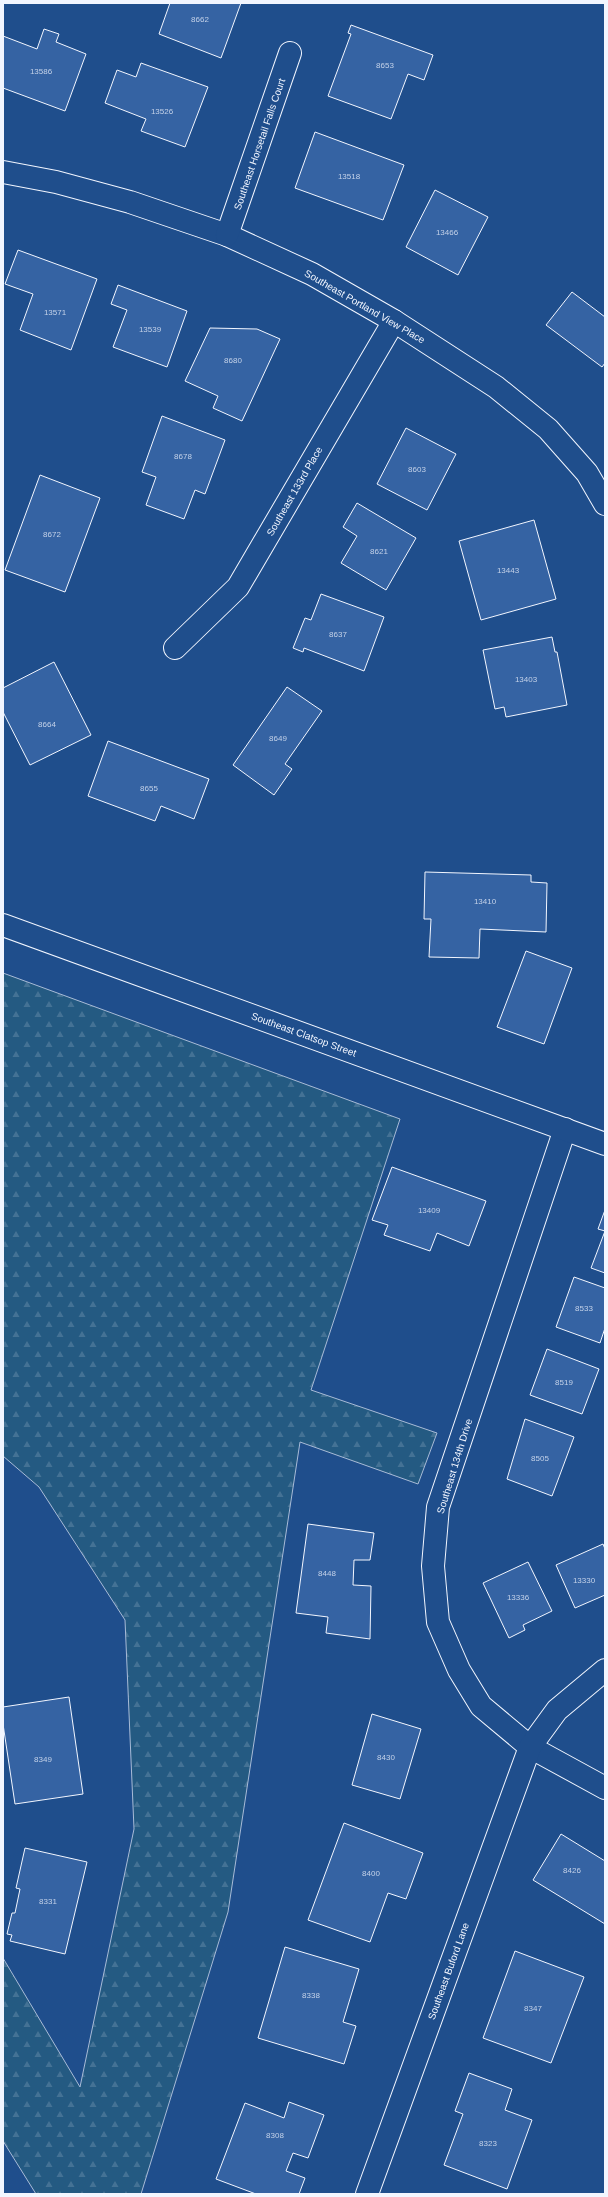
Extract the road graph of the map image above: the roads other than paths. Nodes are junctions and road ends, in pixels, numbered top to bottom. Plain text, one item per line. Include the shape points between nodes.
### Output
1 (290, 53) dead end
2 (3, 172) edge
3 (227, 235) junction
4 (394, 321) junction
5 (605, 504) edge
6 (175, 648) dead end
7 (3, 925) edge
8 (565, 1129) junction
9 (605, 1144) edge
10 (605, 1670) edge
11 (530, 1747) junction
12 (605, 1788) edge
13 (367, 2194) edge

1 - 3 street, Southeast Horsetail Falls Court
2 - 3 street, Southeast Portland View Place via 56,182 123,200
3 - 4 street, Southeast Portland View Place via 312,274
4 - 5 street, Southeast Portland View Place via 496,387 548,429 587,473
4 - 6 street, Southeast 133rd Place via 238,587
7 - 8 street, Southeast Clatsop Street
8 - 9 street, Southeast Clatsop Street
8 - 11 street, Southeast 134th Drive via 438,1507 433,1566 438,1622 459,1670 481,1706
10 - 11 street, Southeast Buford Lane via 557,1710
11 - 12 street, Southeast 134th Drive
11 - 13 street, Southeast Buford Lane

